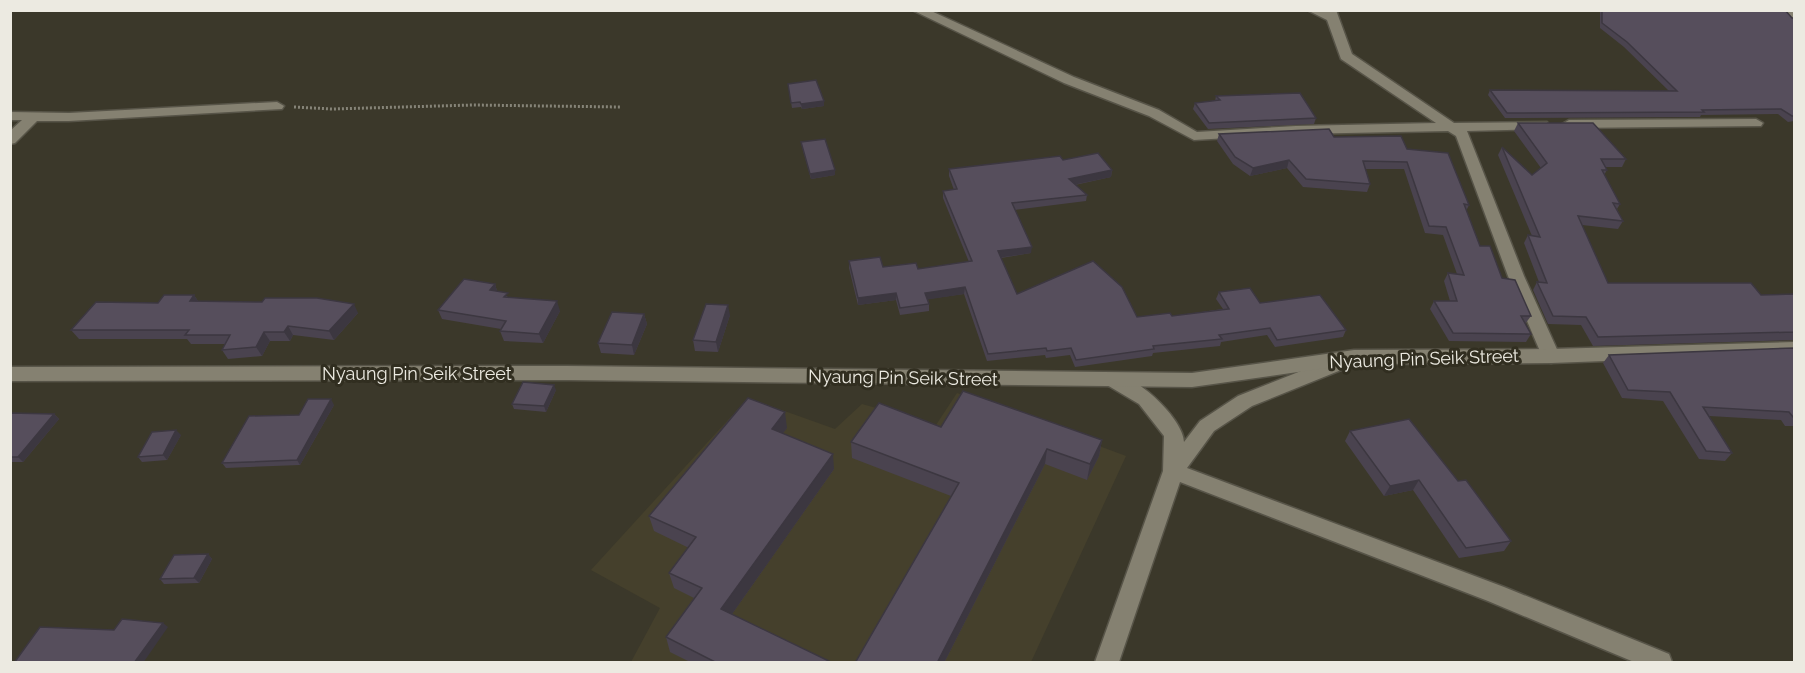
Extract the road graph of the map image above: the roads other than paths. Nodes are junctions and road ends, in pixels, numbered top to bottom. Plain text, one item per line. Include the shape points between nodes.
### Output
1 (918, 10) edge
2 (1313, 10) edge
3 (1785, 10) edge
4 (1330, 14) edge
5 (1794, 18) edge
6 (277, 106) road end
7 (10, 116) edge
8 (34, 116) junction
9 (1756, 123) dead end
10 (1449, 125) junction
11 (10, 140) edge
12 (1794, 348) edge
13 (1551, 356) junction
14 (1354, 357) junction
15 (10, 374) edge
16 (1114, 380) junction
17 (1173, 471) junction
18 (1107, 663) edge
19 (1660, 663) edge

1 - 10 street via 1069,80 1154,113 1194,136
2 - 4 street
3 - 5 street
4 - 10 street via 1346,56
6 - 8 street
7 - 8 street
8 - 11 street
9 - 10 street
10 - 13 street via 1462,134
12 - 13 street, Nyaung Pin Seik Street
13 - 14 street, Nyaung Pin Seik Street
14 - 16 street, Nyaung Pin Seik Street via 1192,380
14 - 17 street via 1245,400 1207,426
15 - 16 street, Nyaung Pin Seik Street via 568,373
16 - 17 street via 1146,399 1174,435
17 - 18 street
17 - 19 street via 1496,594

